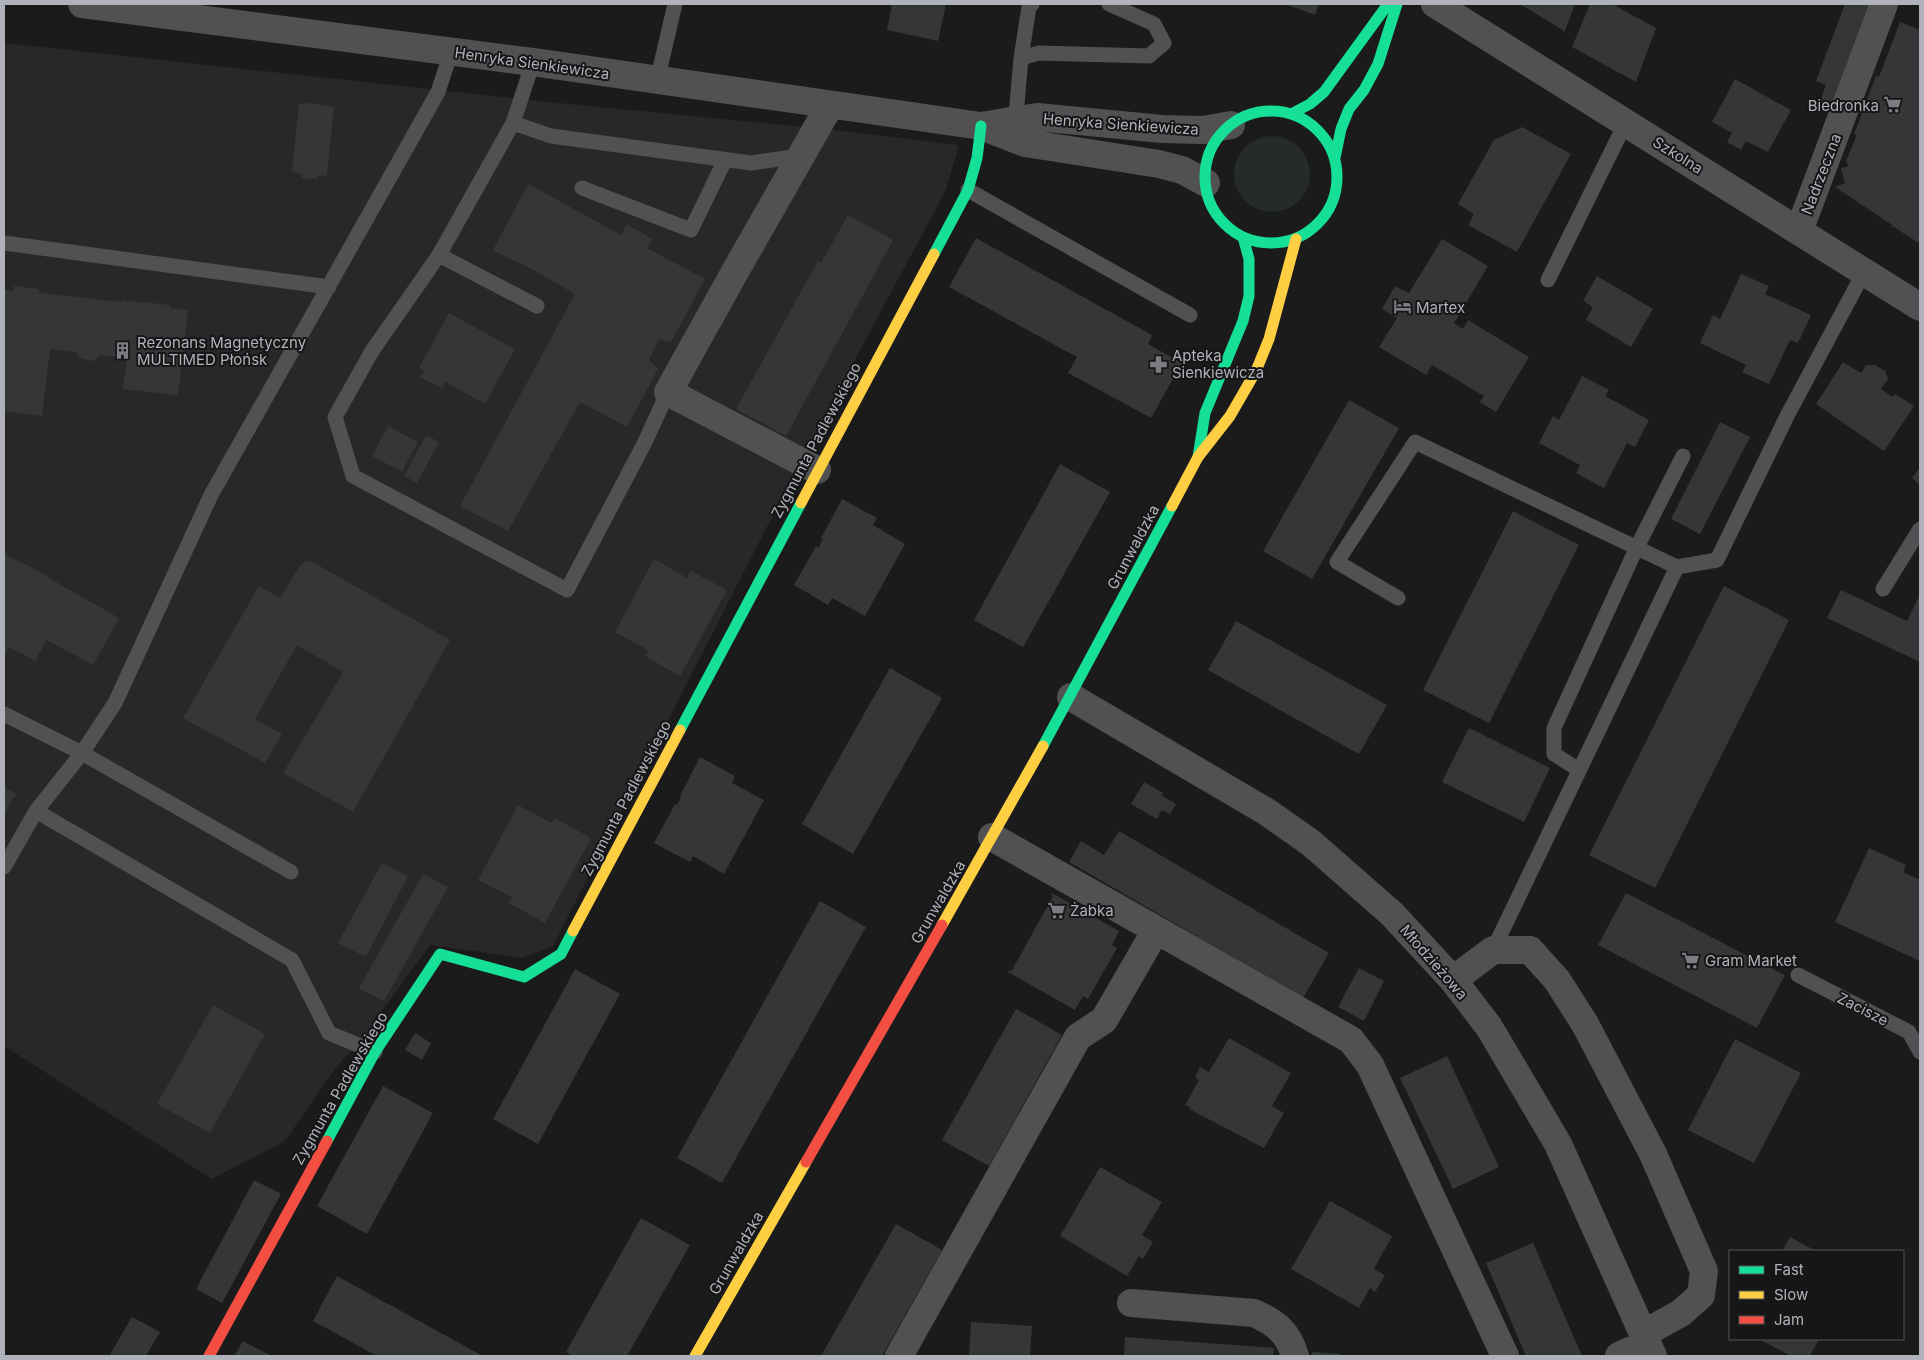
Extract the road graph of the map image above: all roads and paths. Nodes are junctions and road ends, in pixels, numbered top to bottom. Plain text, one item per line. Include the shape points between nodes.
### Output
1 (82, 4) edge
2 (675, 4) edge
3 (1032, 4) edge
4 (1109, 4) edge
5 (1388, 4) edge
6 (1397, 4) edge
7 (1435, 4) edge
8 (1884, 4) edge
9 (198, 11) edge
10 (451, 52) junction
11 (1021, 58) junction
12 (533, 62) junction
13 (657, 81) junction
14 (830, 105) junction
15 (1291, 114) junction
16 (513, 122) junction
17 (1626, 122) junction
18 (1231, 125) junction
19 (981, 126) junction
20 (1015, 130) junction
21 (800, 156) junction
22 (1335, 158) junction
23 (725, 160) junction
24 (1206, 183) junction
25 (582, 188) dead end
26 (968, 190) junction
27 (1799, 231) junction
28 (1243, 237) junction
29 (1296, 239) junction
30 (4, 243) edge
31 (438, 255) junction
32 (1864, 272) junction
33 (1548, 280) dead end
34 (329, 287) junction
35 (538, 306) dead end
36 (1920, 308) edge
37 (1190, 315) dead end
38 (668, 392) junction
39 (1683, 456) dead end
40 (1198, 457) junction
41 (817, 470) junction
42 (1920, 529) edge
43 (1636, 548) junction
44 (1677, 567) junction
45 (1883, 589) dead end
46 (1398, 598) dead end
47 (1071, 697) junction
48 (4, 714) edge
49 (82, 753) junction
50 (1579, 770) junction
51 (36, 811) junction
52 (992, 838) junction
53 (4, 867) edge
54 (291, 872) dead end
55 (1156, 930) junction
56 (1493, 950) junction
57 (1798, 975) dead end
58 (1452, 980) junction
59 (375, 1052) junction
60 (1920, 1052) edge
61 (1132, 1303) dead end
62 (1648, 1344) edge
63 (209, 1356) edge
64 (695, 1356) edge
65 (899, 1356) edge
66 (1295, 1356) edge
67 (1505, 1356) edge
68 (1619, 1356) edge

1 - 9 street, Henryka Sienkiewicza
2 - 13 lane
3 - 11 lane
4 - 11 lane via 1154,24 1164,43 1149,56 1039,53
5 - 15 street via 1324,92
6 - 22 street via 1378,64 1364,90 1348,109
7 - 17 street, Szkolna
8 - 27 street, Nadrzeczna
9 - 10 street, Henryka Sienkiewicza
10 - 12 street, Henryka Sienkiewicza
10 - 34 lane via 438,92
11 - 20 lane
12 - 13 street, Henryka Sienkiewicza
12 - 16 lane
13 - 14 street, Henryka Sienkiewicza
14 - 19 street, Henryka Sienkiewicza
14 - 21 street
15 - 18 street via 1270,111 1250,115
15 - 22 street via 1318,131
16 - 23 lane via 551,136
16 - 31 lane
17 - 27 street, Szkolna
17 - 33 lane
18 - 20 street, Henryka Sienkiewicza via 1203,130 1162,129 1038,118
18 - 24 street via 1219,136 1211,151 1206,166
19 - 20 street, Henryka Sienkiewicza
19 - 26 street, Zygmunta Padlewskiego
20 - 24 street, Henryka Sienkiewicza via 1025,143 1174,168
21 - 23 lane via 751,163
21 - 38 street
22 - 29 street via 1338,178 1335,197 1326,215 1313,229
23 - 25 lane via 691,230
24 - 28 street via 1211,205 1224,223
26 - 37 lane
26 - 41 street, Zygmunta Padlewskiego
27 - 32 street, Szkolna
28 - 29 street via 1269,243
28 - 40 street, Grunwaldzka via 1249,259 1249,296 1243,321 1205,413
29 - 40 street, Grunwaldzka via 1269,340 1252,379 1220,431
30 - 34 lane
31 - 35 lane
31 - 38 lane via 372,351 335,417 353,476 567,590
32 - 36 street, Szkolna
32 - 44 lane via 1787,416 1717,560
34 - 49 lane via 212,495 114,703
38 - 41 street
39 - 43 lane
40 - 47 street, Grunwaldzka
41 - 59 street, Zygmunta Padlewskiego via 561,954 524,976 440,954
42 - 45 lane
43 - 44 lane
43 - 46 lane via 1415,442 1337,562
43 - 50 lane via 1554,728 1554,754
44 - 50 lane
47 - 52 street, Grunwaldzka
47 - 58 street, Młodzieżowa via 1267,812 1311,843 1392,914
48 - 49 lane
49 - 51 lane
49 - 54 lane
50 - 56 lane
51 - 53 lane
51 - 59 lane via 292,960 329,1033
52 - 55 street
52 - 64 street, Grunwaldzka
55 - 65 street via 1104,1020 1078,1037
55 - 67 street via 1351,1040 1370,1064
56 - 58 street
56 - 62 street via 1530,950 1557,980 1585,1024 1653,1154 1704,1271 1701,1295
57 - 60 lane, Zacisze via 1908,1032
58 - 62 street, Młodzieżowa via 1489,1027 1558,1144
59 - 63 street, Zygmunta Padlewskiego
61 - 66 street via 1254,1313 1272,1321 1284,1332
62 - 68 street

